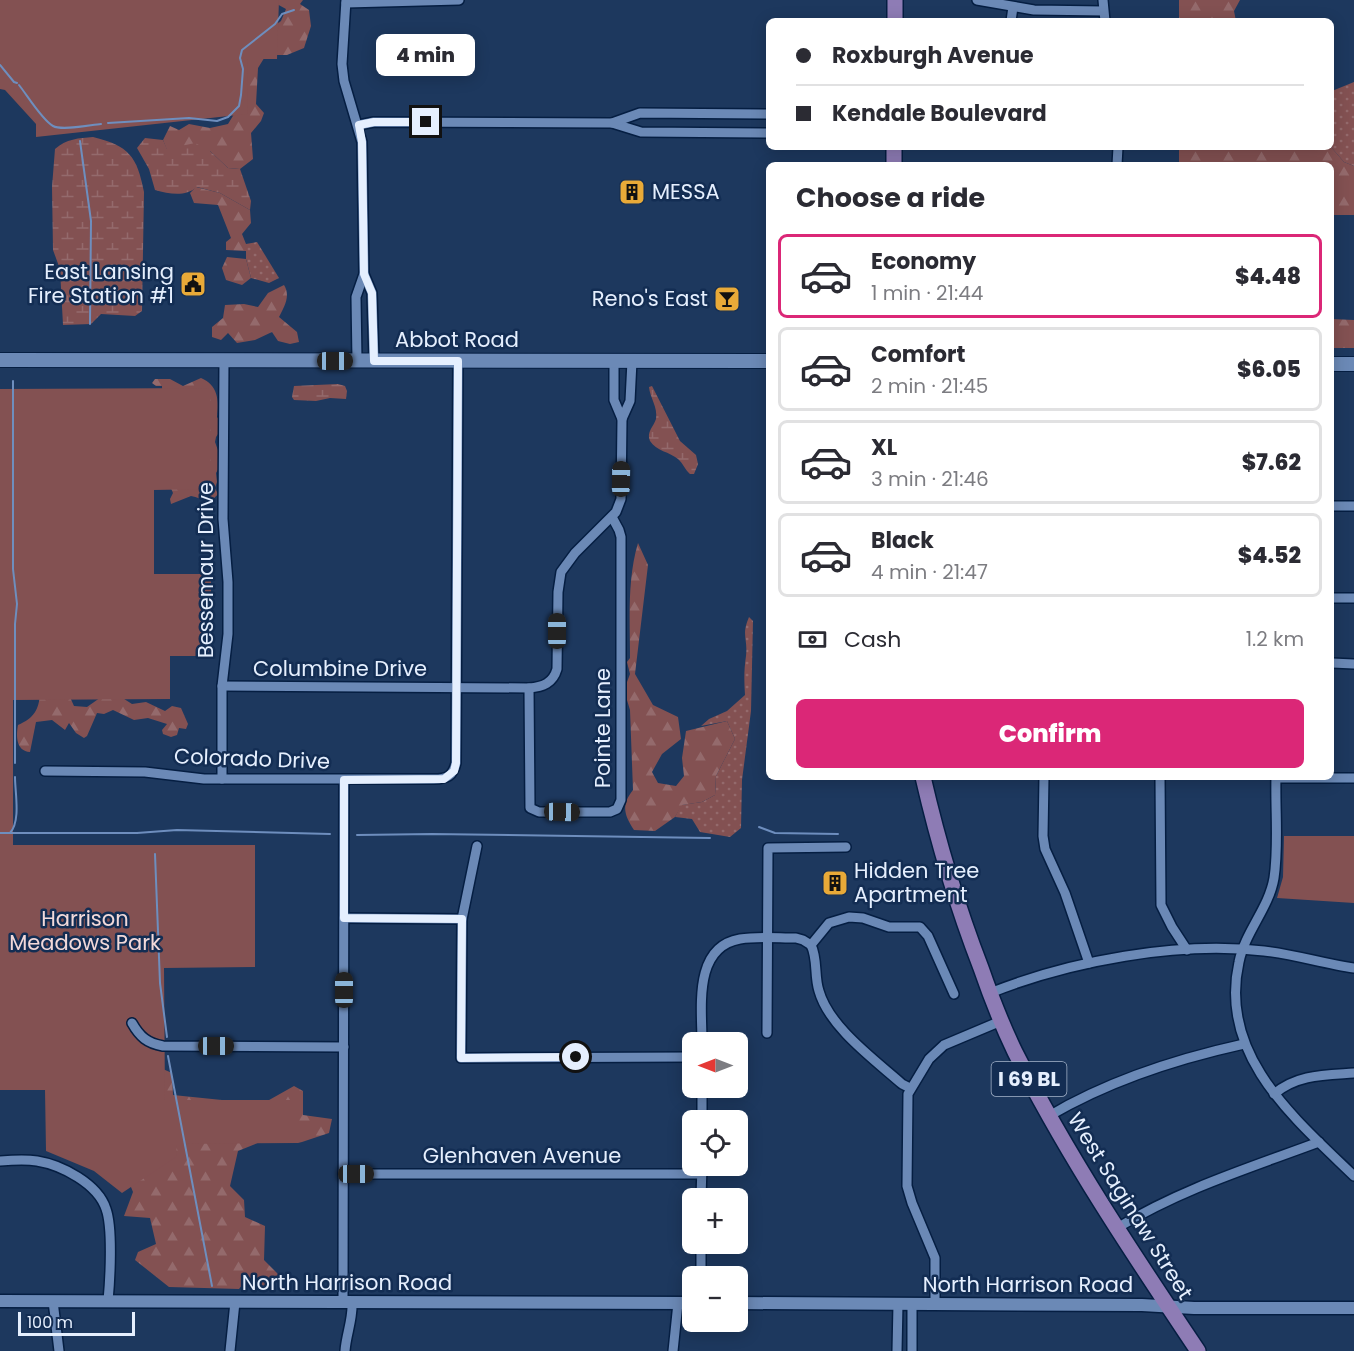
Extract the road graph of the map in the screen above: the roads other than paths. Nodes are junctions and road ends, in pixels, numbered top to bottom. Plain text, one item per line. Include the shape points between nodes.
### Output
1 (459, 0) edge
2 (895, 0) edge
3 (977, 0) edge
4 (1103, 0) edge
5 (346, 2) edge
6 (1013, 7) junction
7 (1104, 16) edge
8 (895, 18) edge
9 (1011, 18) edge
10 (766, 114) edge
11 (612, 123) junction
12 (359, 125) junction
13 (766, 133) edge
14 (364, 274) junction
15 (0, 360) edge
16 (224, 360) junction
17 (357, 361) junction
18 (374, 361) junction
19 (458, 361) junction
20 (614, 361) junction
21 (632, 361) junction
22 (766, 362) edge
23 (1334, 364) edge
24 (1354, 364) edge
25 (622, 419) junction
26 (1334, 506) edge
27 (1354, 506) edge
28 (612, 517) junction
29 (1334, 598) edge
30 (1354, 598) edge
31 (1334, 663) edge
32 (1354, 664) edge
33 (222, 687) junction
34 (457, 687) junction
35 (529, 688) junction
36 (45, 771) dead end
37 (1334, 778) edge
38 (1354, 778) edge
39 (222, 779) junction
40 (344, 780) junction
41 (924, 780) edge
42 (1044, 780) edge
43 (1160, 780) edge
44 (1276, 780) edge
45 (477, 846) dead end
46 (846, 847) dead end
47 (344, 918) junction
48 (462, 919) junction
49 (768, 938) junction
50 (811, 945) junction
51 (1187, 950) junction
52 (1242, 950) junction
53 (1089, 963) junction
54 (1354, 968) edge
55 (990, 993) junction
56 (954, 994) dead end
57 (1001, 1021) junction
58 (132, 1023) dead end
59 (702, 1032) edge
60 (767, 1033) dead end
61 (1244, 1044) junction
62 (344, 1047) junction
63 (682, 1057) edge
64 (1354, 1073) edge
65 (910, 1088) junction
66 (1274, 1094) junction
67 (1049, 1116) junction
68 (1319, 1142) junction
69 (0, 1161) edge
70 (682, 1170) edge
71 (343, 1174) junction
72 (1354, 1176) edge
73 (1116, 1228) junction
74 (0, 1301) edge
75 (53, 1301) junction
76 (108, 1301) junction
77 (235, 1302) junction
78 (347, 1303) junction
79 (678, 1303) junction
80 (682, 1303) edge
81 (748, 1303) edge
82 (898, 1304) junction
83 (912, 1304) junction
84 (935, 1304) junction
85 (1168, 1307) junction
86 (1354, 1308) edge
87 (59, 1351) edge
88 (230, 1351) edge
89 (345, 1351) edge
90 (673, 1351) edge
91 (897, 1351) edge
92 (912, 1351) edge
93 (1198, 1351) edge

1 - 5 street
2 - 8 main road
3 - 6 street
4 - 7 street
5 - 12 street via 342,64
6 - 7 street
6 - 9 street
10 - 11 street via 640,113
11 - 12 street
11 - 13 street via 641,132
12 - 14 street
14 - 17 street via 356,297
14 - 18 street via 372,293
15 - 16 main road, Abbot Road
16 - 17 main road, Abbot Road
16 - 33 street, Bessemaur Drive via 223,519 228,634
17 - 18 main road, Abbot Road
18 - 19 main road, Abbot Road
19 - 20 main road, Abbot Road
19 - 34 street
20 - 21 main road, Abbot Road
20 - 25 street via 614,400
21 - 22 main road, Abbot Road
21 - 25 street via 630,401
23 - 24 main road
25 - 28 street via 621,499
26 - 27 street
28 - 35 street via 564,567 558,592 555,677 544,685
28 - 35 street, Pointe Lane via 621,537 621,800 617,809 610,813 536,812 530,808
29 - 30 street
31 - 32 street
33 - 34 street, Columbine Drive
33 - 39 street, Bessemaur Drive
34 - 35 street, Columbine Drive
34 - 40 street, Colorado Drive via 454,771 444,779
36 - 39 street, Colorado Drive via 145,772
37 - 38 street
39 - 40 street, Colorado Drive
40 - 47 street
41 - 55 main road, West Saginaw Street / I 69 BL via 963,922
42 - 53 street via 1046,849
43 - 51 street via 1161,905
44 - 52 street via 1274,880
45 - 48 street
46 - 49 street via 768,848
47 - 48 street
47 - 62 street
48 - 63 street via 461,1058
49 - 50 street via 803,939
49 - 59 street via 742,938 713,954 702,990
49 - 60 street
50 - 56 street via 829,924 849,917 889,927 921,927
50 - 65 street via 819,993 828,1012 881,1066
51 - 52 street
51 - 53 street
52 - 54 street
52 - 61 street via 1236,1006
53 - 55 street
55 - 57 main road, West Saginaw Street / I 69 BL
57 - 65 street via 944,1046 929,1059
57 - 67 main road, West Saginaw Street / I 69 BL
58 - 62 street via 140,1036 163,1046
61 - 66 street
61 - 67 street via 1128,1078
62 - 71 street
64 - 66 street via 1306,1077
65 - 84 street via 907,1186 935,1258
66 - 68 street
67 - 73 main road, West Saginaw Street / I 69 BL
68 - 72 street
68 - 73 street via 1195,1187
69 - 76 street via 54,1165 91,1187 102,1199 109,1219
70 - 71 street, Glenhaven Avenue
71 - 78 street
73 - 85 main road, West Saginaw Street / I 69 BL
74 - 75 street, North Harrison Road
75 - 76 street, North Harrison Road
75 - 87 street
76 - 77 street, North Harrison Road
77 - 78 street, North Harrison Road
77 - 88 street
78 - 79 street, North Harrison Road
78 - 89 street via 352,1314
79 - 80 street, North Harrison Road
79 - 90 street
81 - 82 street, North Harrison Road
82 - 83 street, North Harrison Road
82 - 91 street
83 - 84 street, North Harrison Road
83 - 92 street
84 - 85 street, North Harrison Road
85 - 86 street, North Harrison Road
85 - 93 main road, West Saginaw Street / I 69 BL

